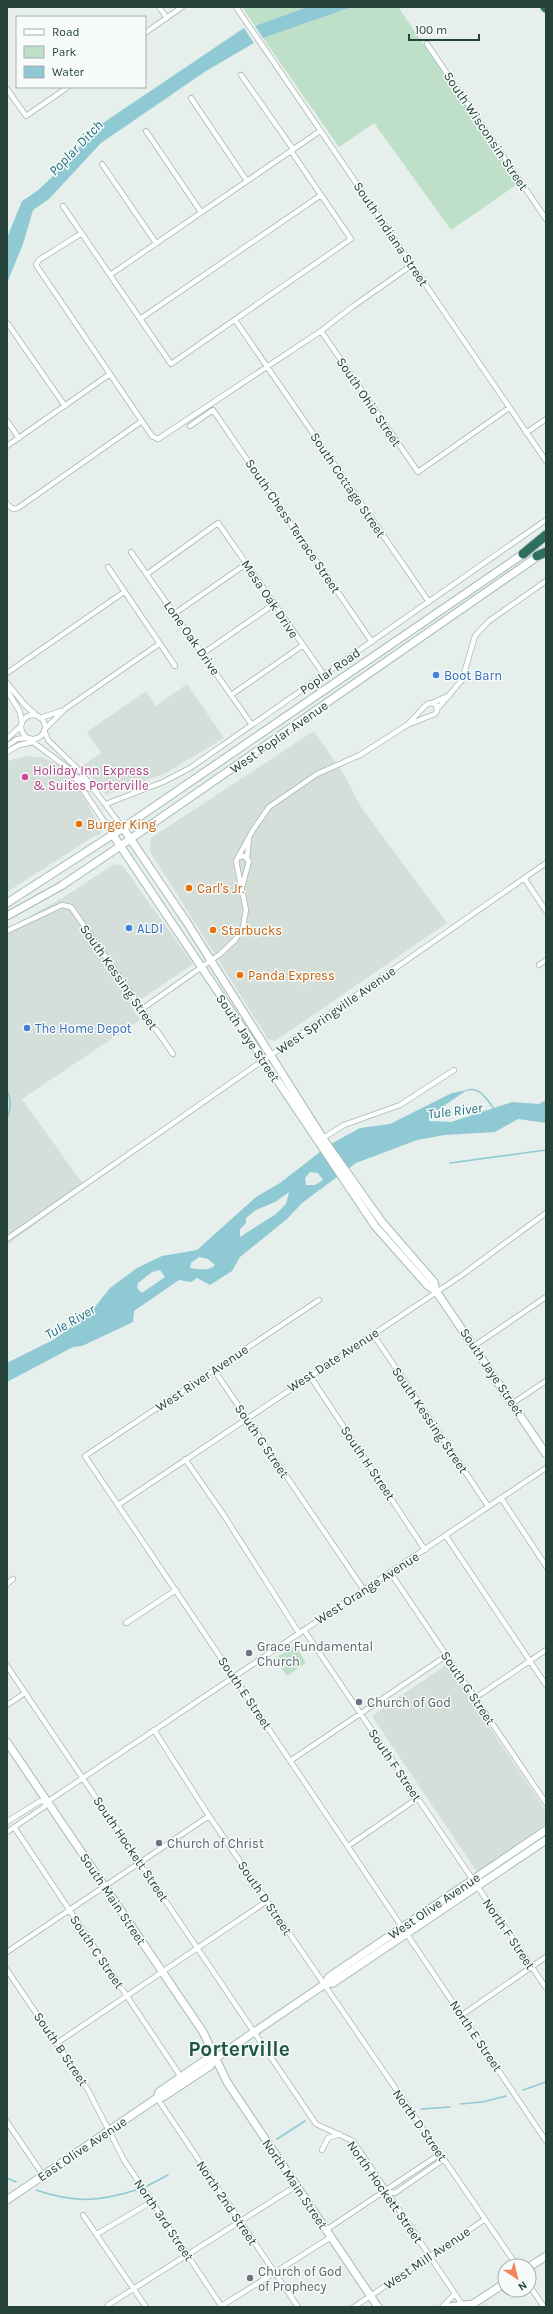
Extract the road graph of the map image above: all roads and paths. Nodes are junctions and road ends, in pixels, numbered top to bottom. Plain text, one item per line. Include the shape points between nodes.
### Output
1 (159, 7) edge
2 (182, 7) edge
3 (236, 7) edge
4 (167, 18) junction
5 (146, 32) edge
6 (427, 44) dead end
7 (241, 74) dead end
8 (67, 88) edge
9 (7, 89) edge
10 (191, 98) dead end
11 (146, 131) dead end
12 (320, 131) junction
13 (292, 150) junction
14 (102, 164) dead end
15 (247, 181) junction
16 (321, 195) junction
17 (63, 206) dead end
18 (202, 212) junction
19 (546, 219) edge
20 (82, 233) junction
21 (156, 243) junction
22 (412, 265) junction
23 (110, 275) junction
24 (140, 319) junction
25 (235, 320) junction
26 (8, 324) dead end
27 (321, 331) junction
28 (267, 367) junction
29 (110, 374) junction
30 (65, 406) junction
31 (509, 408) junction
32 (546, 419) edge
33 (7, 421) edge
34 (142, 421) junction
35 (190, 426) dead end
36 (526, 433) junction
37 (19, 438) junction
38 (7, 446) edge
39 (546, 461) edge
40 (7, 504) edge
41 (546, 520) edge
42 (546, 536) edge
43 (546, 551) edge
44 (131, 552) dead end
45 (523, 554) joint
46 (537, 556) joint
47 (246, 564) junction
48 (108, 567) dead end
49 (147, 574) junction
50 (546, 581) edge
51 (124, 592) junction
52 (429, 602) junction
53 (274, 604) junction
54 (174, 614) junction
55 (372, 642) junction
56 (159, 644) junction
57 (302, 646) junction
58 (202, 654) junction
59 (175, 666) dead end
60 (7, 673) edge
61 (324, 675) junction
62 (7, 683) edge
63 (7, 690) edge
64 (231, 695) junction
65 (450, 695) junction
66 (432, 703) junction
67 (65, 709) junction
68 (424, 709) junction
69 (437, 709) junction
70 (428, 716) junction
71 (40, 717) junction
72 (21, 725) junction
73 (252, 725) junction
74 (407, 726) junction
75 (44, 730) junction
76 (28, 738) junction
77 (7, 739) edge
78 (34, 742) junction
79 (7, 746) edge
80 (7, 752) edge
81 (74, 775) junction
82 (93, 789) junction
83 (106, 804) junction
84 (123, 828) junction
85 (113, 835) junction
86 (249, 837) junction
87 (131, 838) junction
88 (120, 846) junction
89 (238, 857) junction
90 (247, 858) junction
91 (546, 863) edge
92 (238, 867) junction
93 (246, 868) junction
94 (524, 878) junction
95 (242, 887) junction
96 (7, 903) edge
97 (546, 911) edge
98 (7, 916) edge
99 (7, 932) edge
100 (546, 960) edge
101 (212, 961) junction
102 (539, 964) dead end
103 (202, 967) junction
104 (142, 1009) junction
105 (173, 1054) dead end
106 (270, 1055) junction
107 (263, 1060) junction
108 (454, 1070) dead end
109 (324, 1139) junction
110 (353, 1188) junction
111 (546, 1213) edge
112 (7, 1238) edge
113 (436, 1291) junction
114 (546, 1297) edge
115 (319, 1300) dead end
116 (373, 1334) junction
117 (474, 1346) junction
118 (214, 1370) junction
119 (310, 1376) junction
120 (546, 1381) edge
121 (513, 1403) junction
122 (247, 1418) junction
123 (546, 1454) edge
124 (85, 1456) joint
125 (186, 1459) junction
126 (546, 1468) edge
127 (501, 1498) junction
128 (118, 1505) junction
129 (488, 1506) junction
130 (446, 1536) junction
131 (425, 1550) junction
132 (546, 1566) edge
133 (390, 1572) junction
134 (13, 1579) dead end
135 (7, 1584) edge
136 (176, 1590) junction
137 (364, 1590) junction
138 (126, 1623) dead end
139 (304, 1630) junction
140 (299, 1633) junction
141 (546, 1650) edge
142 (446, 1656) junction
143 (530, 1661) junction
144 (7, 1666) edge
145 (234, 1676) junction
146 (546, 1685) edge
147 (25, 1693) junction
148 (474, 1698) junction
149 (7, 1705) edge
150 (360, 1714) junction
151 (154, 1730) junction
152 (7, 1742) edge
153 (290, 1761) junction
154 (83, 1778) junction
155 (418, 1798) junction
156 (47, 1802) junction
157 (546, 1803) edge
158 (209, 1816) junction
159 (8, 1820) edge
160 (14, 1827) junction
161 (546, 1830) edge
162 (7, 1832) edge
163 (546, 1840) edge
164 (526, 1844) junction
165 (348, 1846) junction
166 (139, 1862) junction
167 (512, 1862) junction
168 (472, 1880) junction
169 (477, 1886) junction
170 (105, 1887) junction
171 (267, 1901) junction
172 (70, 1910) junction
173 (404, 1931) junction
174 (197, 1947) junction
175 (7, 1952) edge
176 (546, 1957) edge
177 (532, 1967) junction
178 (7, 1970) edge
179 (161, 1971) junction
180 (325, 1984) junction
181 (546, 1988) edge
182 (126, 1995) junction
183 (462, 2015) junction
184 (254, 2033) junction
185 (57, 2043) junction
186 (216, 2058) junction
187 (181, 2077) junction
188 (157, 2098) junction
189 (7, 2122) edge
190 (108, 2132) junction
191 (340, 2134) junction
192 (546, 2141) edge
193 (322, 2150) dead end
194 (440, 2154) junction
195 (444, 2159) junction
196 (43, 2175) junction
197 (296, 2186) junction
198 (387, 2192) junction
199 (7, 2200) edge
200 (151, 2202) junction
201 (83, 2215) dead end
202 (484, 2220) junction
203 (240, 2221) junction
204 (326, 2230) junction
205 (97, 2234) junction
206 (331, 2238) junction
207 (186, 2255) junction
208 (546, 2256) edge
209 (430, 2257) junction
210 (511, 2258) edge
211 (537, 2262) edge
212 (274, 2273) junction
213 (497, 2289) edge
214 (134, 2290) junction
215 (455, 2294) junction
216 (371, 2296) junction
217 (537, 2296) edge
218 (108, 2305) dead end
219 (464, 2306) edge
220 (146, 2307) edge
221 (221, 2307) edge
222 (298, 2307) edge
223 (354, 2307) edge
224 (378, 2307) edge
225 (442, 2307) edge
226 (448, 2307) edge
227 (544, 2307) edge

1 - 4 street
2 - 4 street
3 - 12 street, South Indiana Street
4 - 5 street
6 - 19 street, South Wisconsin Street
7 - 13 street
8 - 9 street via 26,116
10 - 15 street
11 - 18 street
12 - 13 street
12 - 22 street, South Indiana Street
13 - 15 street
13 - 16 street
14 - 21 street
15 - 18 street
16 - 24 street
16 - 25 street via 351,239
17 - 20 street
18 - 21 street
20 - 23 street
20 - 29 street via 36,265
21 - 23 street
22 - 27 street
22 - 31 street, South Indiana Street
23 - 24 street
24 - 25 street via 171,364
25 - 28 street, South Cottage Street
26 - 30 street
27 - 28 street
27 - 31 street, South Ohio Street via 418,472
28 - 34 street via 158,439 152,436
28 - 52 street, South Cottage Street
29 - 30 street
29 - 34 street
30 - 37 street
31 - 36 street, South Indiana Street
32 - 36 street
33 - 37 street
34 - 40 street via 18,508 13,509
35 - 55 street, South Chess Terrace Street via 213,410
36 - 39 street, South Indiana Street
37 - 38 street
41 - 52 street, Poplar Road
42 - 45 highway
43 - 46 highway
44 - 49 street, Lone Oak Drive
45 - 84 main road, West Poplar Avenue
46 - 87 main road, West Poplar Avenue
47 - 49 street, Mesa Oak Drive via 218,523
47 - 53 street, Mesa Oak Drive
47 - 54 street
48 - 51 street
49 - 54 street, Lone Oak Drive
50 - 65 street via 489,621 474,636 462,680
51 - 56 street
51 - 60 street
52 - 55 street, Poplar Road
53 - 57 street, Mesa Oak Drive
53 - 58 street
54 - 58 street, Lone Oak Drive
55 - 61 street, Poplar Road
56 - 59 street
56 - 67 street
57 - 61 street, Mesa Oak Drive
57 - 64 street
58 - 64 street, Lone Oak Drive
61 - 73 street, Poplar Road
62 - 71 street
63 - 72 street via 20,712
64 - 73 street, Lone Oak Drive
65 - 66 street
65 - 69 street
66 - 68 street via 427,704
66 - 69 street
67 - 71 street
67 - 75 street
68 - 70 street
68 - 74 street
69 - 70 street via 434,714
70 - 74 street
71 - 72 street via 29,716
71 - 75 street via 44,723
72 - 76 street via 22,732
72 - 77 street
73 - 83 street, Poplar Road via 176,776
74 - 86 street via 370,749 317,774 277,800 261,816
75 - 76 street via 38,738
75 - 82 street, South Jaye Street via 48,740 70,760
76 - 78 street, South Jaye Street
76 - 79 street via 17,740
78 - 80 street via 19,745
78 - 81 street, South Jaye Street
81 - 82 street, South Jaye Street via 89,789
81 - 85 street, South Jaye Street
82 - 83 street, South Jaye Street
83 - 84 street, South Jaye Street
84 - 85 main road, West Poplar Avenue
84 - 87 main road, South Jaye Street
85 - 88 main road, South Jaye Street
85 - 96 main road, West Poplar Avenue
86 - 89 street
86 - 90 street
87 - 88 main road, West Poplar Avenue
87 - 101 main road, South Jaye Street
88 - 98 main road, West Poplar Avenue via 61,886
88 - 103 main road, South Jaye Street
89 - 90 street
89 - 92 street
90 - 93 street via 249,863
91 - 94 street, West Springville Avenue
92 - 93 street
92 - 95 street
93 - 95 street
94 - 97 street
94 - 106 street, West Springville Avenue
95 - 101 street via 246,910 242,926 230,946
99 - 104 street, South Kessing Street via 62,905 71,907
100 - 102 street
101 - 103 street
101 - 106 main road, South Jaye Street
103 - 104 street
103 - 107 main road, South Jaye Street
104 - 105 street, South Kessing Street
106 - 107 street, West Springville Avenue
106 - 109 main road, South Jaye Street
107 - 110 main road, South Jaye Street via 317,1142
107 - 112 street, West Springville Avenue
108 - 109 street via 400,1106 344,1124
109 - 110 main road, South Jaye Street
110 - 113 main road, South Jaye Street via 374,1226 428,1286
111 - 113 street, West Date Avenue
113 - 116 street, West Date Avenue
113 - 117 main road, South Jaye Street
114 - 117 street
115 - 118 street, West River Avenue
116 - 119 street, West Date Avenue
116 - 129 street, South Kessing Street
117 - 121 main road, South Jaye Street
118 - 122 street, South G Street
118 - 124 street, West River Avenue
119 - 122 street, West Date Avenue
119 - 131 street, South H Street
120 - 121 street
121 - 123 main road, South Jaye Street
122 - 125 street, West Date Avenue
122 - 137 street, South G Street
124 - 128 street, South E Street
125 - 128 street, West Date Avenue
125 - 140 street
126 - 127 street, West Orange Avenue
127 - 129 street, West Orange Avenue
127 - 132 street
128 - 136 street, South E Street
129 - 130 street, West Orange Avenue
130 - 131 street, West Orange Avenue
130 - 143 street
131 - 133 street, West Orange Avenue
133 - 137 street, West Orange Avenue
133 - 142 street, South G Street
134 - 135 street
136 - 138 street
136 - 145 street, South E Street
137 - 139 street, West Orange Avenue
139 - 140 street, West Orange Avenue
139 - 150 street, South F Street
140 - 145 street, West Orange Avenue
141 - 143 street
142 - 148 street, South G Street
142 - 150 street
143 - 146 street
143 - 148 street
144 - 147 street, South Hockett Street
145 - 151 street, West Orange Avenue
145 - 153 street, South E Street
147 - 149 street
147 - 154 street, South Hockett Street
148 - 157 street, South G Street
150 - 153 street
150 - 155 street, South F Street
151 - 154 street, West Orange Avenue
151 - 158 street, South D Street
152 - 156 main road, South Main Street
153 - 165 street, South E Street
154 - 156 street, West Orange Avenue
154 - 166 street, South Hockett Street
155 - 165 street
155 - 168 street, South F Street
156 - 159 street via 40,1801
156 - 160 street via 44,1807
156 - 170 main road, South Main Street
158 - 166 street
158 - 171 street, South D Street
160 - 162 street
160 - 172 street, South C Street
161 - 164 main road, West Olive Avenue
163 - 167 main road, West Olive Avenue
164 - 167 main road
164 - 168 main road, West Olive Avenue
165 - 173 street, South E Street
166 - 170 street
166 - 174 street, South Hockett Street
167 - 169 main road, West Olive Avenue
168 - 169 street, North F Street
168 - 173 main road, West Olive Avenue
169 - 173 main road, West Olive Avenue
169 - 177 street, North F Street
170 - 172 street
170 - 179 main road, South Main Street
171 - 174 street
171 - 180 street, South D Street
172 - 175 street
172 - 182 street, South C Street
173 - 180 main road, West Olive Avenue via 334,1983
173 - 183 street, North E Street
174 - 179 street
174 - 184 street, South Hockett Street
176 - 177 street
177 - 181 street, North F Street
177 - 183 street
178 - 185 street, South B Street
179 - 182 street
179 - 186 main road, South Main Street via 203,2032
180 - 184 main road, West Olive Avenue
180 - 194 street, North D Street
182 - 185 street
182 - 187 street, South C Street
183 - 192 street, North E Street
184 - 186 main road, West Olive Avenue
184 - 191 street, North Hockett Street via 316,2124
185 - 190 street, South B Street via 88,2090
186 - 187 main road, East Olive Avenue via 207,2059
186 - 188 main road, East Olive Avenue via 210,2066 163,2097
186 - 197 main road, North Main Street via 227,2082
187 - 188 main road, East Olive Avenue via 158,2092
188 - 190 main road, East Olive Avenue
188 - 203 street, North 2nd Street
189 - 196 street
190 - 196 main road, East Olive Avenue
190 - 200 street, North 3rd Street
191 - 193 street via 328,2138
191 - 198 street, North Hockett Street via 352,2141
194 - 195 street, North D Street
194 - 198 street
195 - 198 street via 395,2192
195 - 202 street, North D Street
196 - 199 main road, East Olive Avenue
197 - 203 street
197 - 204 main road, North Main Street
198 - 204 street
198 - 209 street, North Hockett Street
200 - 205 street
200 - 207 street, North 3rd Street
201 - 205 street
202 - 209 street, West Mill Avenue
202 - 210 street, North D Street
203 - 207 street
203 - 212 street, North 2nd Street
204 - 206 main road, North Main Street
205 - 214 street
206 - 212 street
206 - 216 main road, North Main Street
207 - 214 street via 136,2286
207 - 221 street, North 3rd Street
208 - 211 main road
209 - 215 street, North Hockett Street
209 - 216 street, West Mill Avenue
212 - 221 street
212 - 222 street, North 2nd Street
213 - 219 main road via 481,2300
214 - 218 street
214 - 220 street
215 - 219 street, North Hockett Street
215 - 225 street
216 - 223 street, West Mill Avenue
216 - 224 main road, North Main Street
217 - 227 street
219 - 226 main road

